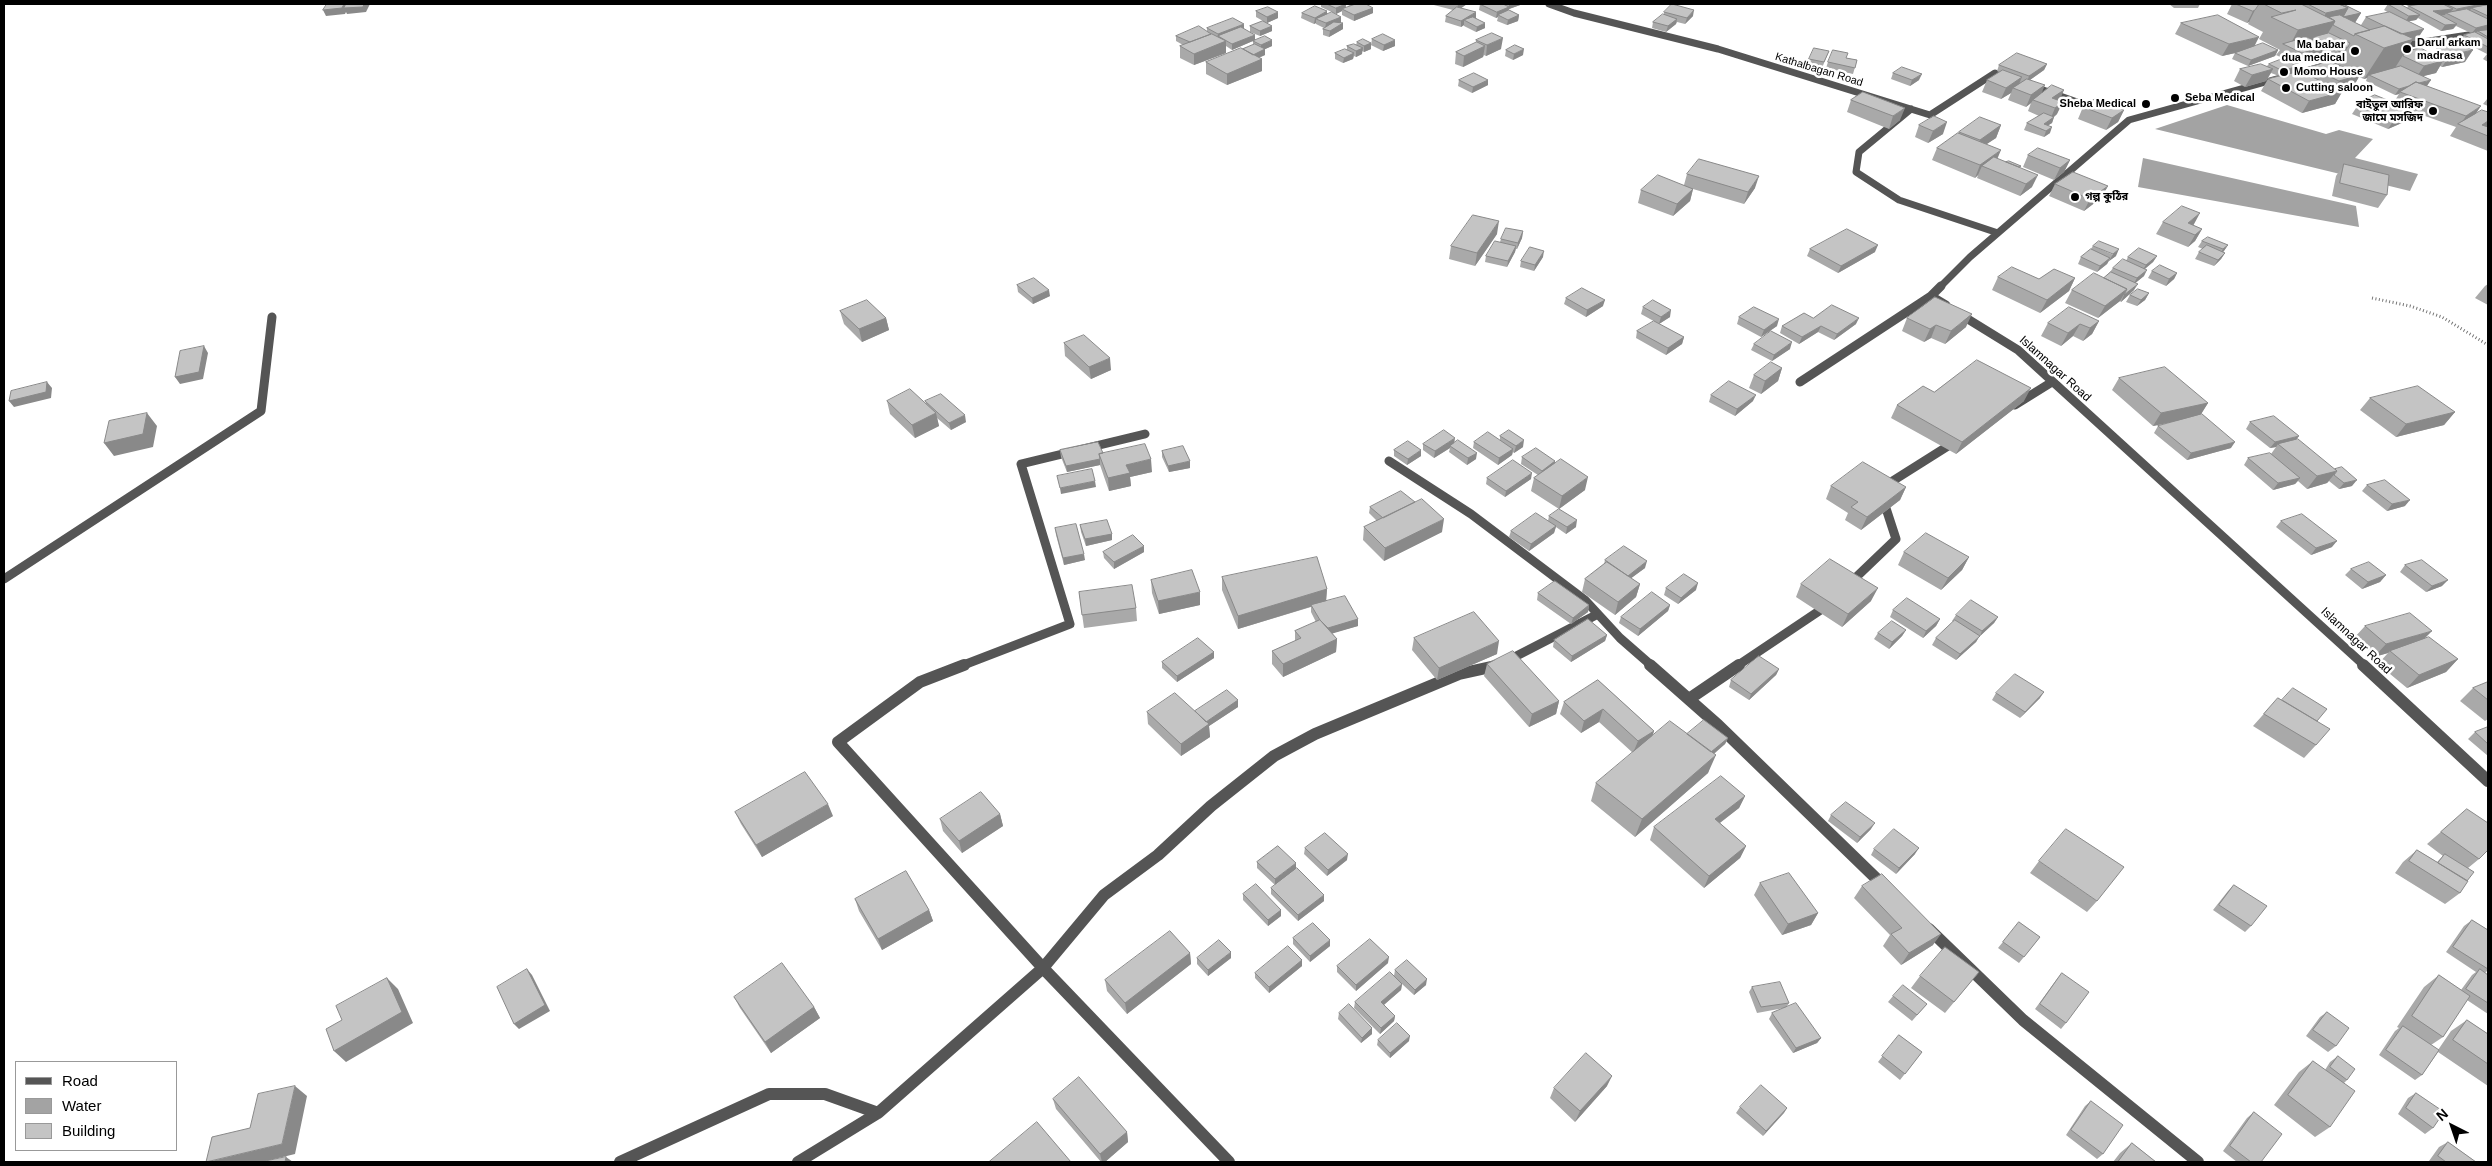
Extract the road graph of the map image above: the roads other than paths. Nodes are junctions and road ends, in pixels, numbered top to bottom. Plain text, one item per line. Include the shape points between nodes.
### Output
1 (1549, 4) edge
2 (1563, 6) edge
3 (2488, 32) edge
4 (2388, 48) edge
5 (2362, 55) edge
6 (1911, 109) junction
7 (2102, 111) edge
8 (2120, 117) edge
9 (2129, 120) junction
10 (1998, 233) junction
11 (1931, 296) junction
12 (272, 317) dead end
13 (1800, 382) dead end
14 (2052, 382) junction
15 (2004, 412) edge
16 (1145, 434) dead end
17 (1963, 437) edge
18 (1389, 461) dead end
19 (4, 579) edge
20 (1598, 614) junction
21 (1689, 699) junction
22 (2488, 781) edge
23 (1896, 898) edge
24 (1917, 918) edge
25 (1043, 968) junction
26 (878, 1113) junction
27 (620, 1162) edge
28 (798, 1162) edge
29 (1229, 1162) edge
30 (2198, 1162) edge

1 - 2 street, Kathalbagan Road
2 - 6 street, Kathalbagan Road via 1718,49
3 - 4 street
5 - 9 street
6 - 7 street, Kathalbagan Road via 1930,115 1995,73
6 - 10 street via 1859,152 1856,172 1899,200
8 - 9 street
9 - 10 street
10 - 11 street
11 - 13 street
11 - 14 street, Islamnagar Road via 2018,350
12 - 19 street via 261,411
14 - 15 street
14 - 22 street, Islamnagar Road
16 - 25 street via 1021,464 1070,624 920,682 838,742
17 - 21 street via 1891,482 1882,496 1896,539 1837,596
18 - 20 street via 1471,514 1585,600
20 - 21 street via 1620,638
20 - 25 street via 1498,666 1459,674 1315,734 1274,756 1211,806 1158,855 1104,895
21 - 23 street
24 - 30 street via 2023,1020
25 - 26 street
25 - 29 street
26 - 27 street via 825,1094 769,1094
26 - 28 street

